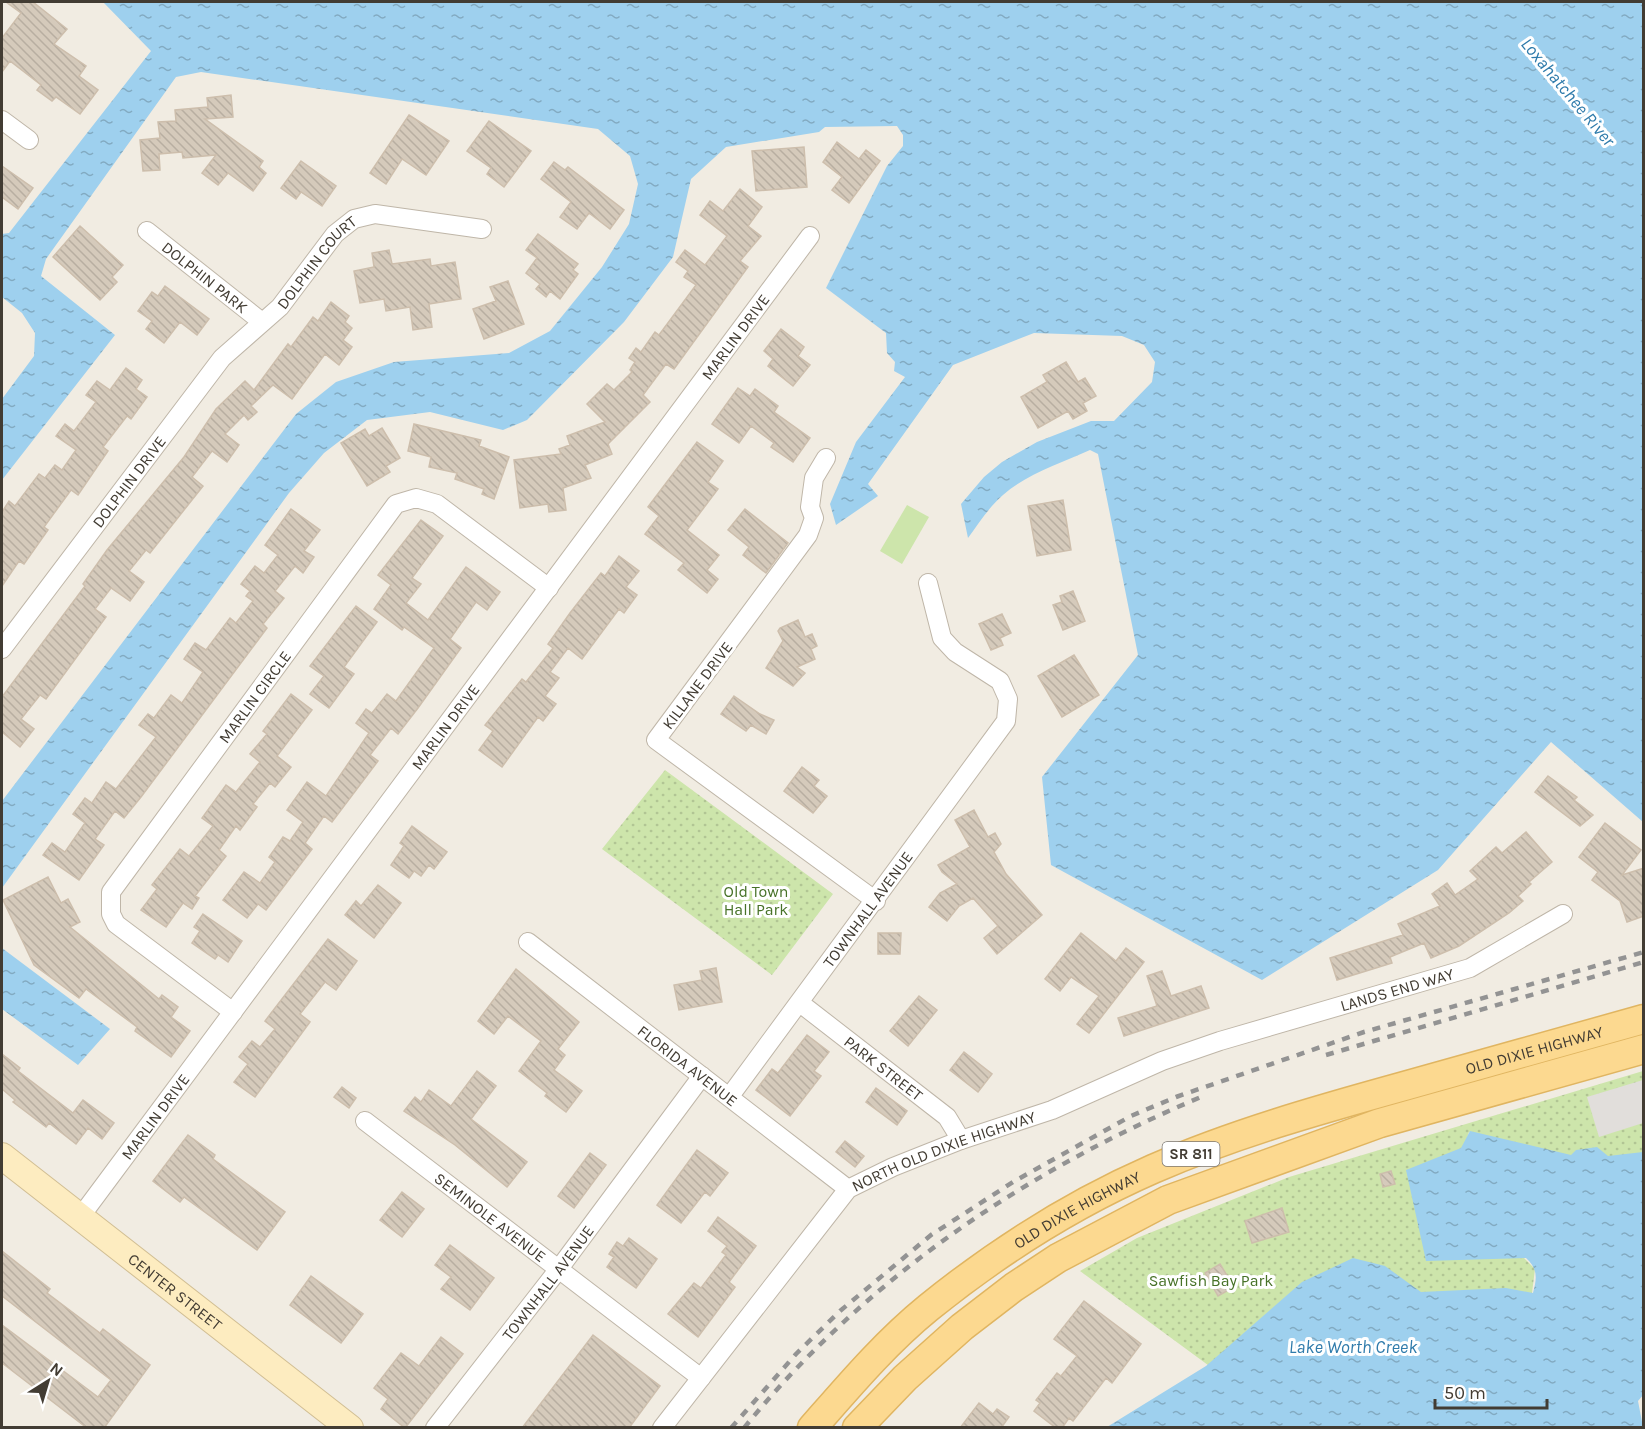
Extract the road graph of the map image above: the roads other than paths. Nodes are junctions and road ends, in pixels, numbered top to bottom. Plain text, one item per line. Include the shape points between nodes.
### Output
1 (2, 120) edge
2 (29, 140) dead end
3 (482, 229) dead end
4 (147, 231) dead end
5 (810, 236) dead end
6 (262, 322) junction
7 (826, 458) dead end
8 (928, 583) dead end
9 (549, 588) junction
10 (2, 649) edge
11 (876, 901) junction
12 (1563, 914) dead end
13 (528, 942) dead end
14 (800, 1003) junction
15 (233, 1012) junction
16 (1644, 1019) edge
17 (1220, 1041) joint
18 (1644, 1049) edge
19 (702, 1076) junction
20 (730, 1096) junction
21 (365, 1121) dead end
22 (961, 1140) junction
23 (2, 1156) edge
24 (848, 1189) junction
25 (81, 1216) junction
26 (558, 1270) junction
27 (701, 1378) junction
28 (350, 1428) edge
29 (435, 1428) edge
30 (662, 1428) edge
31 (812, 1428) edge
32 (857, 1428) edge

1 - 2 street
3 - 6 street, DOLPHIN COURT via 375,214 354,219 335,234 280,307
4 - 6 street, DOLPHIN PARK
5 - 9 street, MARLIN DRIVE
6 - 10 street, DOLPHIN DRIVE via 222,358
7 - 11 street, KILLANE DRIVE via 814,478 810,507 814,518 808,535 656,740
8 - 11 street, TOWNHALL AVENUE via 942,638 955,652 1000,681 1008,699 1006,721
9 - 15 street, MARLIN DRIVE
9 - 15 street, MARLIN CIRCLE via 437,504 416,498 396,504 111,892 111,914 116,924
11 - 14 street, TOWNHALL AVENUE
12 - 17 street, LANDS END WAY via 1470,968
13 - 19 street, FLORIDA AVENUE
14 - 20 street, TOWNHALL AVENUE
14 - 22 street, PARK STREET via 947,1117
15 - 25 street, MARLIN DRIVE
16 - 31 main road, OLD DIXIE HIGHWAY / SR 811 via 1287,1120 1163,1165 1094,1198 1000,1255 927,1309
17 - 22 street, NORTH OLD DIXIE HIGHWAY via 1162,1060 1053,1110
18 - 32 main road, OLD DIXIE HIGHWAY / SR 811 via 1380,1123 1168,1200 1058,1258 1014,1287 905,1378
19 - 20 street, FLORIDA AVENUE
19 - 26 street, TOWNHALL AVENUE
20 - 24 street, FLORIDA AVENUE
21 - 26 street, SEMINOLE AVENUE
22 - 24 street, NORTH OLD DIXIE HIGHWAY
23 - 25 street, CENTER STREET
24 - 27 street, NORTH OLD DIXIE HIGHWAY
25 - 28 street, CENTER STREET
26 - 27 street, SEMINOLE AVENUE
26 - 29 street, TOWNHALL AVENUE
27 - 30 street, NORTH OLD DIXIE HIGHWAY

